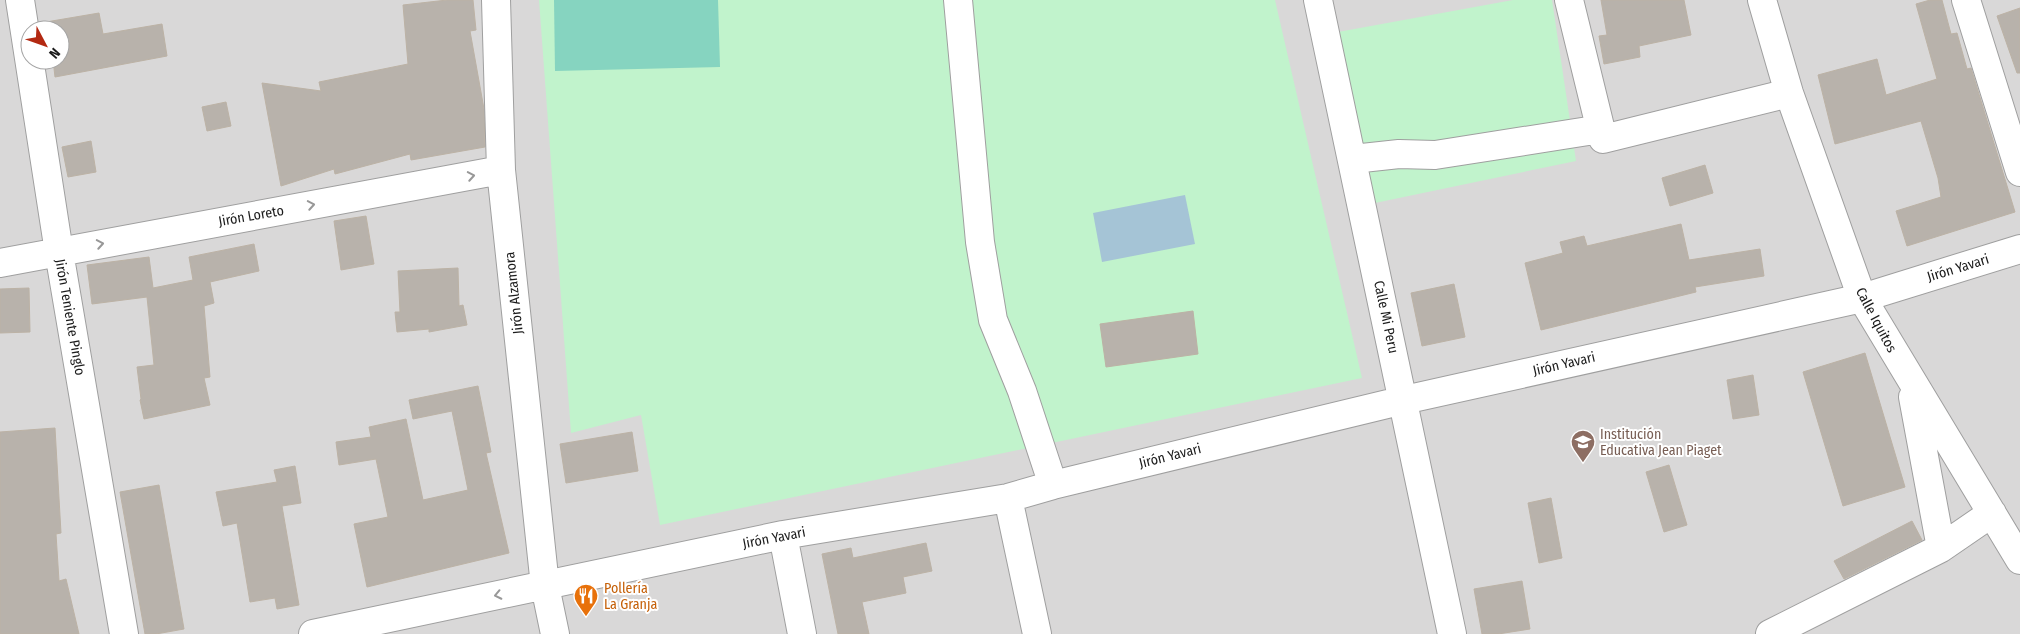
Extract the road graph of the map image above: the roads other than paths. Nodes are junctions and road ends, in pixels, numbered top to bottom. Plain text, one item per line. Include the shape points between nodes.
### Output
1 (20, 0) edge
2 (496, 0) edge
3 (958, 0) edge
4 (1318, 0) edge
5 (1570, 0) edge
6 (1762, 0) edge
7 (1966, 0) edge
8 (1789, 93) junction
9 (1601, 129) junction
10 (1353, 159) junction
11 (501, 170) junction
12 (2020, 172) edge
13 (2020, 249) edge
14 (59, 252) junction
15 (0, 263) edge
16 (1862, 298) junction
17 (1910, 381) junction
18 (1404, 400) junction
19 (1053, 485) junction
20 (1008, 498) junction
21 (1992, 513) junction
22 (783, 535) junction
23 (1941, 548) junction
24 (2020, 560) edge
25 (545, 586) junction
26 (124, 634) edge
27 (313, 634) edge
28 (555, 634) edge
29 (802, 634) edge
30 (1037, 634) edge
31 (1452, 634) edge
32 (1770, 634) edge

1 - 14 street, Jirón Teniente Pinglo
2 - 11 street, Jirón Alzamora
3 - 19 street via 980,242 993,320 1022,391
4 - 10 street, Calle Mi Peru
5 - 9 street
6 - 8 street, Calle Iquitos
7 - 12 street
8 - 9 street via 1603,140
8 - 16 street, Calle Iquitos
9 - 10 street via 1435,155 1400,154
10 - 18 street, Calle Mi Peru
14 -> 11 street, Jirón Loreto
11 - 25 street, Jirón Alzamora
13 - 16 street, Jirón Yavari
14 - 15 street, Jirón Loreto
14 - 26 street, Jirón Teniente Pinglo
16 - 17 street, Calle Iquitos
16 - 18 street, Jirón Yavari
17 - 21 street, Calle Iquitos
17 - 23 street
18 - 19 street, Jirón Yavari
18 - 31 street, Calle Mi Peru
19 - 20 street, Jirón Yavari
20 - 22 street, Jirón Yavari
20 - 30 street
21 - 23 street
21 - 24 street, Calle Iquitos
22 - 25 street, Jirón Yavari
22 - 29 street
23 - 32 street
25 -> 27 street, Jirón Yavari
25 - 28 street, Jirón Alzamora

